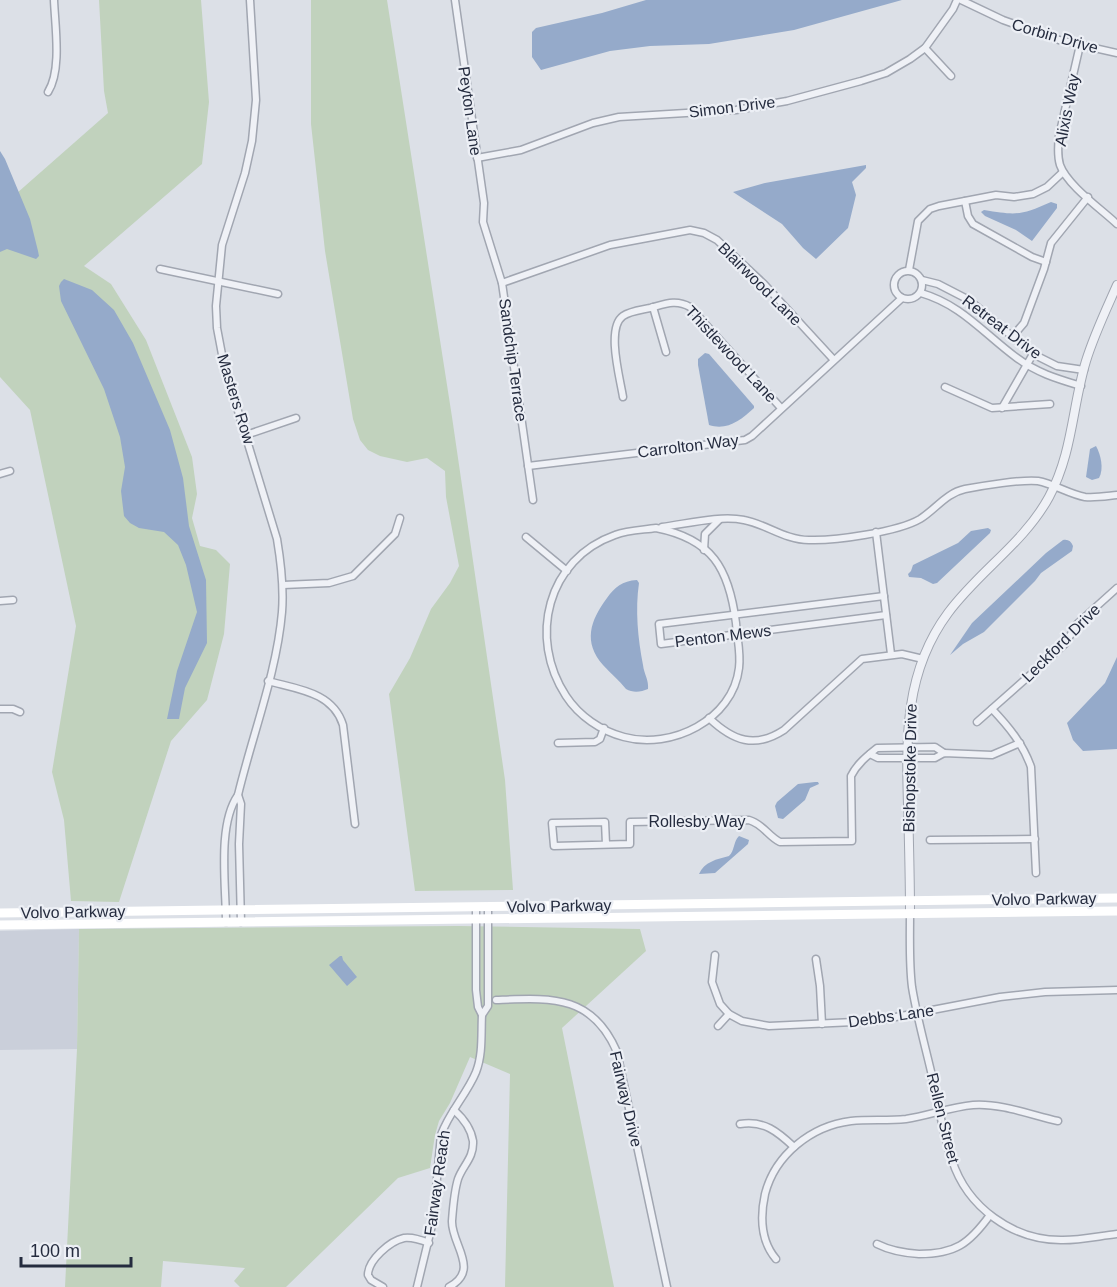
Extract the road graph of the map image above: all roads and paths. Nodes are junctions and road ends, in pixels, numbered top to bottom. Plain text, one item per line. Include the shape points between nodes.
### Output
1 (54, 0) edge
2 (250, 0) edge
3 (455, 0) edge
4 (959, 0) edge
5 (1080, 45) junction
6 (925, 48) junction
7 (1117, 53) edge
8 (951, 76) dead end
9 (48, 92) dead end
10 (477, 158) junction
11 (1064, 172) junction
12 (1088, 197) junction
13 (965, 201) junction
14 (483, 222) joint
15 (1117, 224) edge
16 (1046, 262) junction
17 (160, 269) dead end
18 (909, 270) junction
19 (922, 280) junction
20 (217, 281) junction
21 (502, 283) junction
22 (1117, 285) edge
23 (921, 292) junction
24 (278, 294) dead end
25 (902, 298) junction
26 (653, 307) junction
27 (1012, 337) junction
28 (666, 352) dead end
29 (1033, 354) junction
30 (833, 359) junction
31 (1027, 364) junction
32 (1084, 370) junction
33 (1081, 386) junction
34 (945, 387) dead end
35 (623, 397) dead end
36 (1050, 404) dead end
37 (781, 408) junction
38 (1002, 408) junction
39 (296, 418) dead end
40 (246, 435) junction
41 (528, 466) junction
42 (10, 471) dead end
43 (0, 474) edge
44 (1054, 485) junction
45 (1117, 495) edge
46 (533, 500) dead end
47 (400, 518) dead end
48 (719, 519) junction
49 (656, 528) junction
50 (876, 532) junction
51 (526, 537) dead end
52 (704, 550) junction
53 (567, 571) junction
54 (282, 585) junction
55 (1117, 588) edge
56 (884, 596) junction
57 (13, 600) dead end
58 (0, 601) edge
59 (735, 615) junction
60 (886, 615) junction
61 (737, 634) junction
62 (891, 654) junction
63 (923, 659) junction
64 (268, 681) junction
65 (0, 709) edge
66 (992, 709) junction
67 (20, 712) dead end
68 (710, 718) junction
69 (977, 722) dead end
70 (604, 728) junction
71 (558, 743) dead end
72 (1020, 743) junction
73 (908, 747) junction
74 (944, 753) junction
75 (870, 754) junction
76 (907, 758) junction
77 (238, 795) junction
78 (355, 824) dead end
79 (1035, 838) junction
80 (930, 840) dead end
81 (606, 844) junction
82 (1036, 873) dead end
83 (1117, 898) edge
84 (910, 901) junction
85 (488, 907) junction
86 (476, 908) junction
87 (226, 910) junction
88 (240, 910) junction
89 (1117, 911) edge
90 (0, 913) edge
91 (910, 914) junction
92 (476, 920) junction
93 (488, 920) junction
94 (226, 922) junction
95 (241, 922) junction
96 (0, 926) edge
97 (716, 955) dead end
98 (816, 959) dead end
99 (1117, 990) edge
100 (496, 1000) dead end
101 (729, 1014) junction
102 (918, 1014) junction
103 (482, 1015) junction
104 (822, 1024) junction
105 (718, 1026) dead end
106 (454, 1110) junction
107 (940, 1112) junction
108 (1058, 1121) dead end
109 (740, 1124) dead end
110 (794, 1147) junction
111 (990, 1215) junction
112 (1117, 1234) edge
113 (429, 1243) junction
114 (877, 1244) dead end
115 (776, 1259) dead end
116 (383, 1287) edge
117 (417, 1287) edge
118 (449, 1287) edge
119 (668, 1287) edge

1 - 9 street via 55,72
2 - 20 street, Masters Row via 256,100 252,141 222,244
3 - 10 street, Peyton Lane
4 - 5 street, Corbin Drive via 1003,20
4 - 6 street, Simon Drive
5 - 7 street, Corbin Drive
5 - 11 street, Alixis Way via 1059,136
6 - 8 street
6 - 10 street, Simon Drive via 886,73 787,101 736,110 619,117 521,150
10 - 14 street, Peyton Lane
11 - 12 street, Alixis Way
11 - 13 street via 1033,194
12 - 15 street, Alixis Way
12 - 16 street via 1051,243
13 - 16 street via 973,224
13 - 18 street via 930,209 918,221
14 - 21 street, Sandchip Terrace
16 - 27 street via 1024,324
17 - 20 street
18 - 19 street
18 - 25 street via 894,281 895,291
19 - 23 street
19 - 27 street, Retreat Drive via 969,300
20 - 24 street
20 - 40 street, Masters Row via 220,347
21 - 30 street, Blairwood Lane via 610,245 690,230 704,233 717,240 764,284
21 - 41 street, Sandchip Terrace
22 - 32 street, Bishopstoke Drive
23 - 25 street via 914,298
23 - 31 street, Retreat Drive via 951,304
25 - 30 street, Carrolton Way
26 - 28 street
26 - 35 street, Thistlewood Lane via 624,315 614,330
26 - 37 street, Thistlewood Lane via 673,302 690,307
27 - 29 street, Retreat Drive
29 - 31 street
29 - 32 street, Retreat Drive via 1058,366
30 - 37 street, Carrolton Way
31 - 33 street, Retreat Drive via 1042,374
31 - 38 street
32 - 33 street, Bishopstoke Drive
33 - 44 street, Bishopstoke Drive via 1063,465
34 - 38 street via 992,408
36 - 38 street
37 - 41 street, Carrolton Way via 745,440
39 - 40 street
40 - 54 street, Masters Row via 277,539
41 - 46 street, Sandchip Terrace
42 - 43 street
44 - 45 street via 1085,497
44 - 50 street via 1029,481 964,489 949,495 921,519
44 - 63 street, Bishopstoke Drive via 1028,529 947,613
47 - 54 street via 395,534 353,576 329,583
48 - 49 street
48 - 50 street via 748,520 798,540
48 - 52 street via 705,534
49 - 52 street via 676,532
49 - 53 street via 604,540 585,552
50 - 56 street
51 - 53 street
52 - 59 street via 726,576
53 - 70 street via 548,609 548,656 556,680 571,703
54 - 64 street, Masters Row via 279,635
55 - 66 street, Leckford Drive via 1077,624 1065,644
56 - 59 street, Penton Mews
56 - 60 street
57 - 58 street
59 - 61 street
59 - 61 street, Penton Mews via 659,624 661,644
60 - 61 street, Penton Mews
60 - 62 street
61 - 68 street via 737,675 726,699
62 - 63 street
62 - 68 street via 857,662 774,737 738,739
63 - 73 street, Bishopstoke Drive via 910,704
64 - 77 street, Masters Row
64 - 78 street via 317,695 338,712
65 - 67 street
66 - 69 street, Leckford Drive
66 - 72 street
68 - 70 street via 690,731 657,740 631,739
70 - 71 street via 595,742
72 - 74 street via 992,755
72 - 79 street via 1031,767
73 - 74 street via 935,747
73 - 75 street via 877,748
73 - 76 street, Bishopstoke Drive
74 - 76 street via 935,758
75 - 76 street via 878,758
75 - 81 street, Rollesby Way via 850,776 852,841 780,842 749,820 649,821 630,822 630,844
76 - 84 street, Bishopstoke Drive
77 - 87 street, Masters Row via 231,805 226,836
77 - 88 street, Masters Row
79 - 80 street
79 - 82 street
81 - 81 street, Rollesby Way via 554,846 552,823 605,822
83 - 84 main road, Volvo Parkway
84 - 85 main road, Volvo Parkway
84 - 91 street, Bishopstoke Drive
85 - 86 main road, Volvo Parkway
85 - 93 street, Fairway Reach
86 - 88 main road, Volvo Parkway
86 - 92 street, Fairway Reach
87 - 88 main road, Volvo Parkway
87 - 90 main road, Volvo Parkway
87 - 94 street, Masters Row
88 - 95 street, Masters Row
89 - 91 main road, Volvo Parkway
91 - 93 main road, Volvo Parkway
91 - 102 street, Rellen Street via 911,974
92 - 93 main road, Volvo Parkway
92 - 95 main road, Volvo Parkway
92 - 103 street, Fairway Reach via 476,990
93 - 103 street, Fairway Reach via 488,1006
94 - 95 main road, Volvo Parkway
94 - 96 main road, Volvo Parkway
97 - 101 street via 712,982 720,1004
98 - 104 street
99 - 102 street, Debbs Lane via 1000,997
100 - 119 street, Fairway Drive via 566,1002 593,1016 611,1037
101 - 104 street, Debbs Lane via 769,1026
101 - 105 street
102 - 104 street, Debbs Lane
102 - 107 street, Rellen Street
103 - 106 street, Fairway Reach via 478,1066
106 - 113 street, Fairway Reach via 441,1135
106 - 118 street via 471,1132 473,1150 458,1180 452,1223 464,1268 461,1277
107 - 108 street via 988,1105
107 - 110 street via 905,1119 839,1123 813,1133
107 - 111 street, Rellen Street via 957,1173 972,1197
109 - 110 street via 769,1127
110 - 115 street via 774,1173 764,1199 764,1237
111 - 112 street, Rellen Street via 1038,1238 1063,1240
111 - 114 street via 970,1239 945,1252 904,1253
113 - 116 street via 409,1238 398,1240 372,1262 368,1275
113 - 117 street, Fairway Reach

